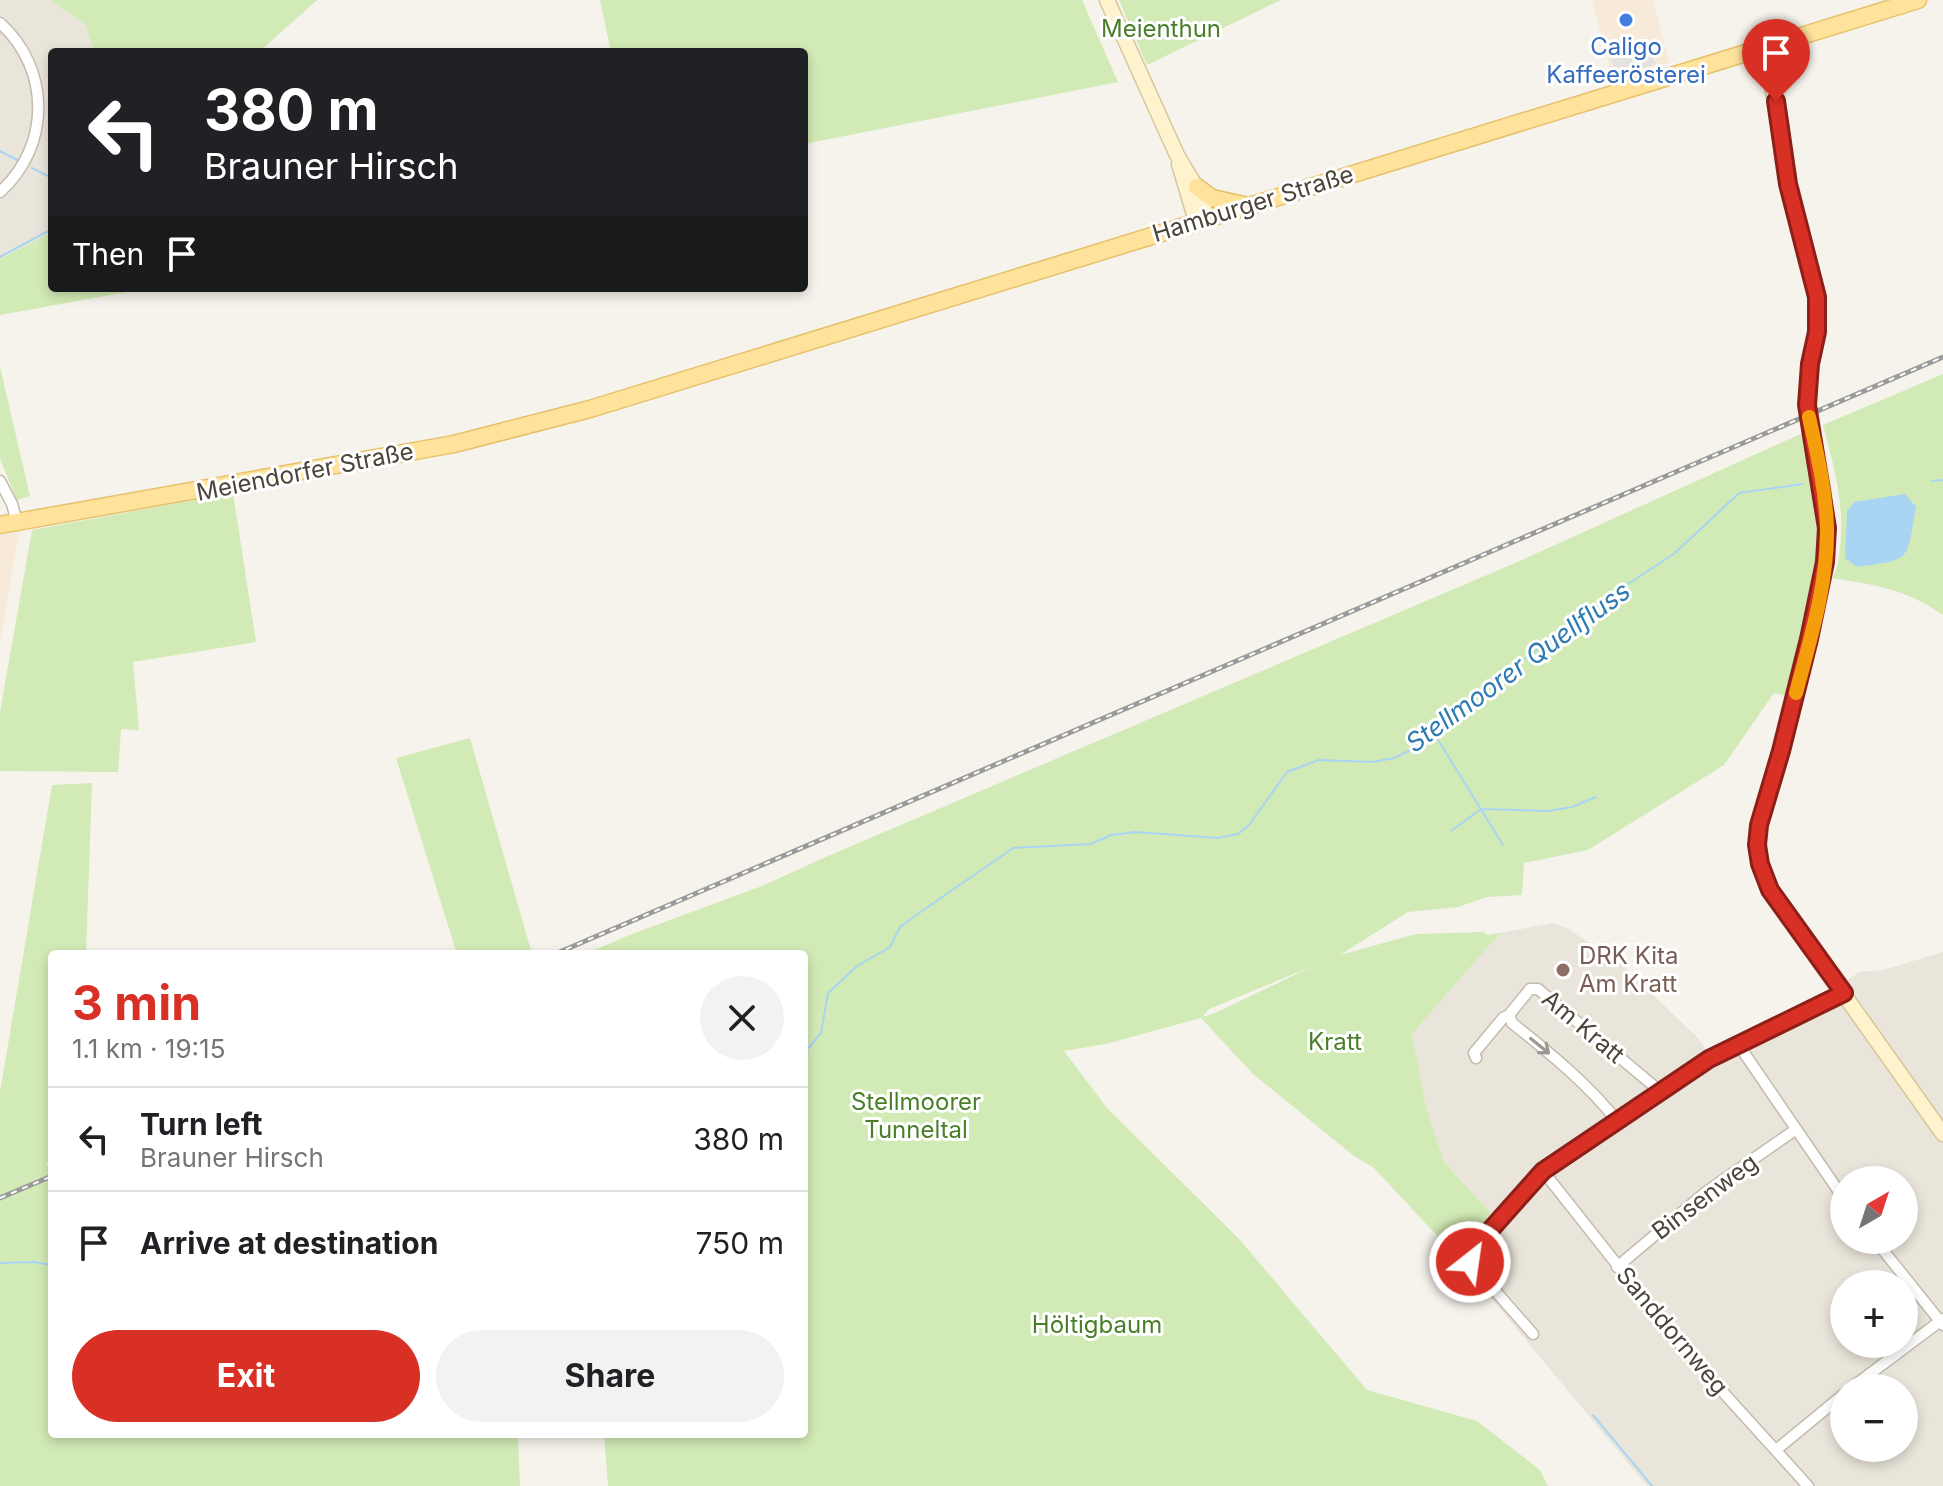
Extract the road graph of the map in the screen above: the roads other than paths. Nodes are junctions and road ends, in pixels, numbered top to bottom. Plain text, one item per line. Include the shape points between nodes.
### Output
1 (1107, 0) edge
2 (1918, 0) edge
3 (0, 23) edge
4 (1763, 49) junction
5 (1177, 155) junction
6 (1197, 187) junction
7 (0, 192) edge
8 (1246, 206) junction
9 (1196, 221) junction
10 (590, 409) joint
11 (0, 481) edge
12 (5, 521) edge
13 (1844, 993) junction
14 (1509, 1015) junction
15 (1738, 1044) junction
16 (1476, 1058) dead end
17 (1661, 1092) junction
18 (1618, 1122) junction
19 (1795, 1130) junction
20 (1943, 1134) edge
21 (1543, 1171) junction
22 (1830, 1179) edge
23 (1886, 1254) edge
24 (1617, 1267) junction
25 (1942, 1322) edge
26 (1533, 1334) dead end
27 (1870, 1374) edge
28 (1830, 1406) edge
29 (1776, 1450) junction
30 (1808, 1486) edge

1 - 5 street
2 - 4 main road, Hamburger Straße
3 - 7 street via 29,62 39,106 28,157
4 - 8 main road, Hamburger Straße
4 - 13 street via 1817,297 1807,405 1827,528 1818,602 1757,845 1770,890
5 - 6 street
5 - 9 street
6 - 8 main road via 1212,198
6 - 9 street via 1205,205
8 - 9 main road, Hamburger Straße
9 - 10 main road, Hamburger Straße
10 - 12 main road, Meiendorfer Straße via 454,444
11 - 12 street, Meiendorfer Straße via 12,504
13 - 15 street
13 - 20 street
14 - 16 street, Am Kratt via 1474,1053
14 - 17 street, Am Kratt via 1530,989 1538,989
14 -> 18 street, Am Kratt
15 - 17 street
15 - 19 street
17 - 18 street
18 - 21 street
19 - 22 street
19 - 24 street, Binsenweg via 1706,1192
21 - 24 street, Sanddornweg
21 - 26 street via 1469,1254 1477,1272
23 - 25 street
24 - 29 street, Sanddornweg
25 - 27 street
28 - 29 street
29 - 30 street, Sanddornweg

